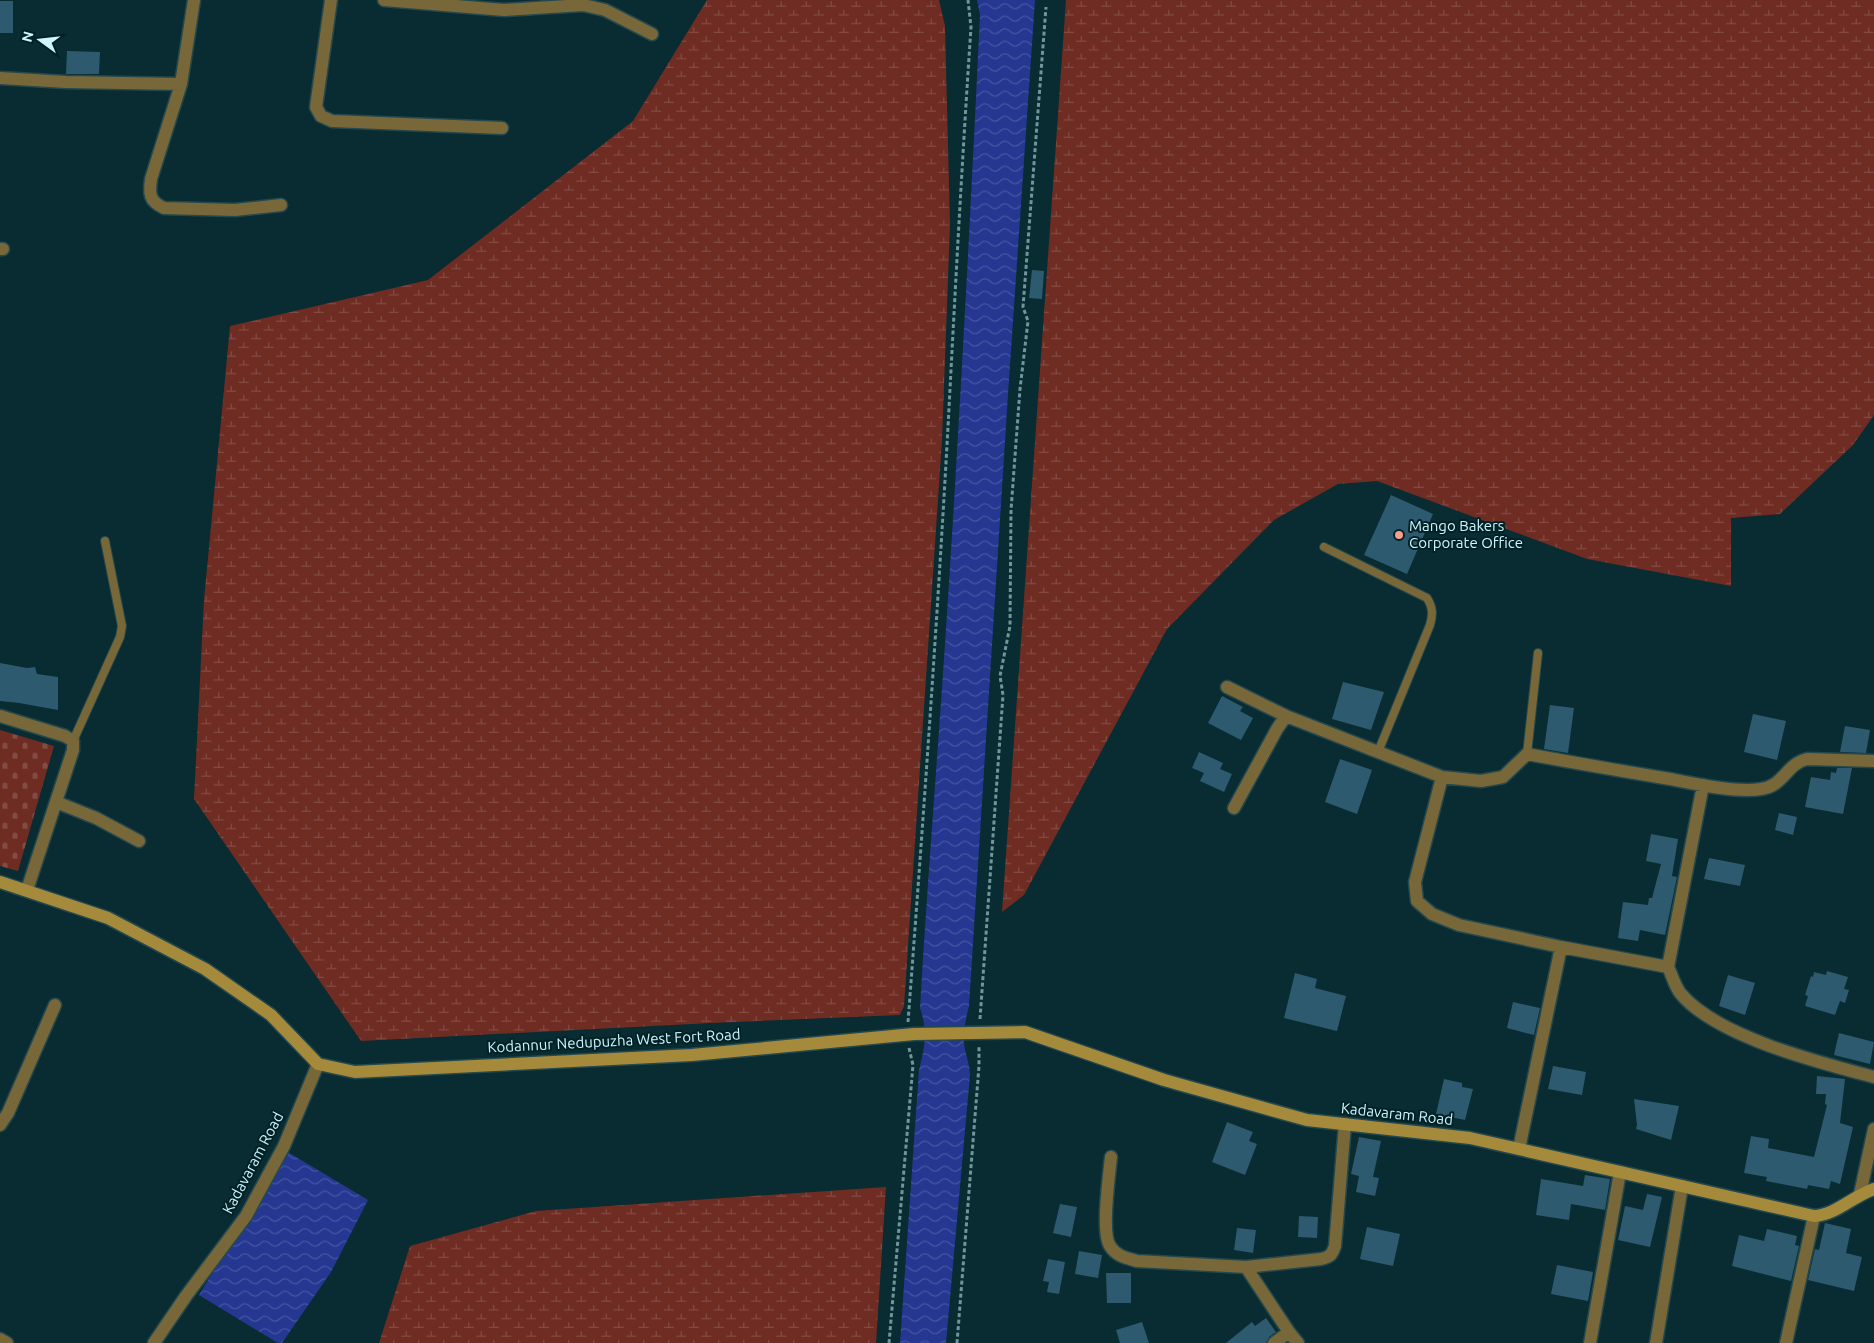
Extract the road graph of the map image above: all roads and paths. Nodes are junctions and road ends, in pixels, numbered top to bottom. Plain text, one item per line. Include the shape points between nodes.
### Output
1 (194, 0) edge
2 (331, 0) edge
3 (384, 0) edge
4 (968, 0) edge
5 (1046, 7) dead end
6 (652, 34) dead end
7 (0, 78) edge
8 (181, 84) junction
9 (502, 128) dead end
10 (281, 205) dead end
11 (105, 542) dead end
12 (1324, 547) dead end
13 (1538, 653) dead end
14 (1227, 687) dead end
15 (0, 716) edge
16 (1286, 716) junction
17 (73, 741) junction
18 (1378, 752) junction
19 (1527, 754) junction
20 (1874, 761) edge
21 (1442, 777) junction
22 (1702, 785) junction
23 (56, 802) junction
24 (1234, 808) dead end
25 (139, 840) dead end
26 (0, 882) edge
27 (27, 890) junction
28 (1560, 947) junction
29 (1668, 967) junction
30 (55, 1005) dead end
31 (976, 1033) junction
32 (910, 1034) junction
33 (318, 1064) junction
34 (1874, 1077) edge
35 (1344, 1124) junction
36 (0, 1125) edge
37 (1874, 1129) edge
38 (1519, 1149) junction
39 (1111, 1157) dead end
40 (1620, 1172) junction
41 (1682, 1186) junction
42 (1874, 1189) edge
43 (1860, 1194) junction
44 (1814, 1216) junction
45 (1246, 1267) junction
46 (1289, 1332) junction
47 (0, 1339) edge
48 (7, 1343) edge
49 (154, 1343) edge
50 (889, 1343) edge
51 (958, 1343) edge
52 (1274, 1343) edge
53 (1298, 1343) edge
54 (1590, 1343) edge
55 (1656, 1343) edge
56 (1786, 1343) edge

1 - 8 street
2 - 9 street via 316,107 321,116 332,121
3 - 6 street via 504,10 583,5 606,10
4 - 32 path via 971,27
5 - 31 path via 1023,307 1028,321 1011,510 1010,626 1000,676 1003,696
7 - 8 street
8 - 10 street via 151,179 150,193 155,204 164,208 235,210
11 - 17 lane via 122,626
12 - 18 lane via 1427,598 1432,606 1430,625
13 - 19 lane
14 - 16 street
15 - 17 street
16 - 18 street
16 - 24 street
17 - 23 street
18 - 21 street
19 - 21 street via 1503,777 1481,781
19 - 22 street
20 - 22 street via 1806,759 1791,766 1781,780 1761,789
21 - 28 street via 1416,882 1417,901 1432,914 1459,925
22 - 29 street
23 - 25 street
23 - 27 street
26 - 27 main road
27 - 33 main road via 108,918 205,970 271,1014
28 - 29 street
28 - 38 street
29 - 34 street via 1680,993 1695,1008 1741,1035 1824,1064
30 - 36 street
31 - 32 main road, Kadavaram Road
31 - 35 main road, Kadavaram Road via 1025,1032 1164,1080 1307,1120
31 - 51 path via 979,1066
32 - 33 main road, Kodannur Nedupuzha West Fort Road via 692,1055 355,1072
32 - 50 path via 913,1065
33 - 49 street, Kadavaram Road via 284,1146 246,1216
35 - 38 main road, Kadavaram Road via 1470,1138
35 - 45 street via 1332,1253 1328,1258
37 - 43 street
38 - 40 main road, Kadavaram Road
39 - 45 street via 1105,1232 1110,1246 1120,1256 1137,1261
40 - 41 main road, Kadavaram Road
40 - 54 street
41 - 44 main road, Kadavaram Road
41 - 55 street
42 - 43 main road
43 - 44 main road via 1825,1215
44 - 56 street
45 - 46 street
46 - 52 street
46 - 53 street
47 - 48 street

